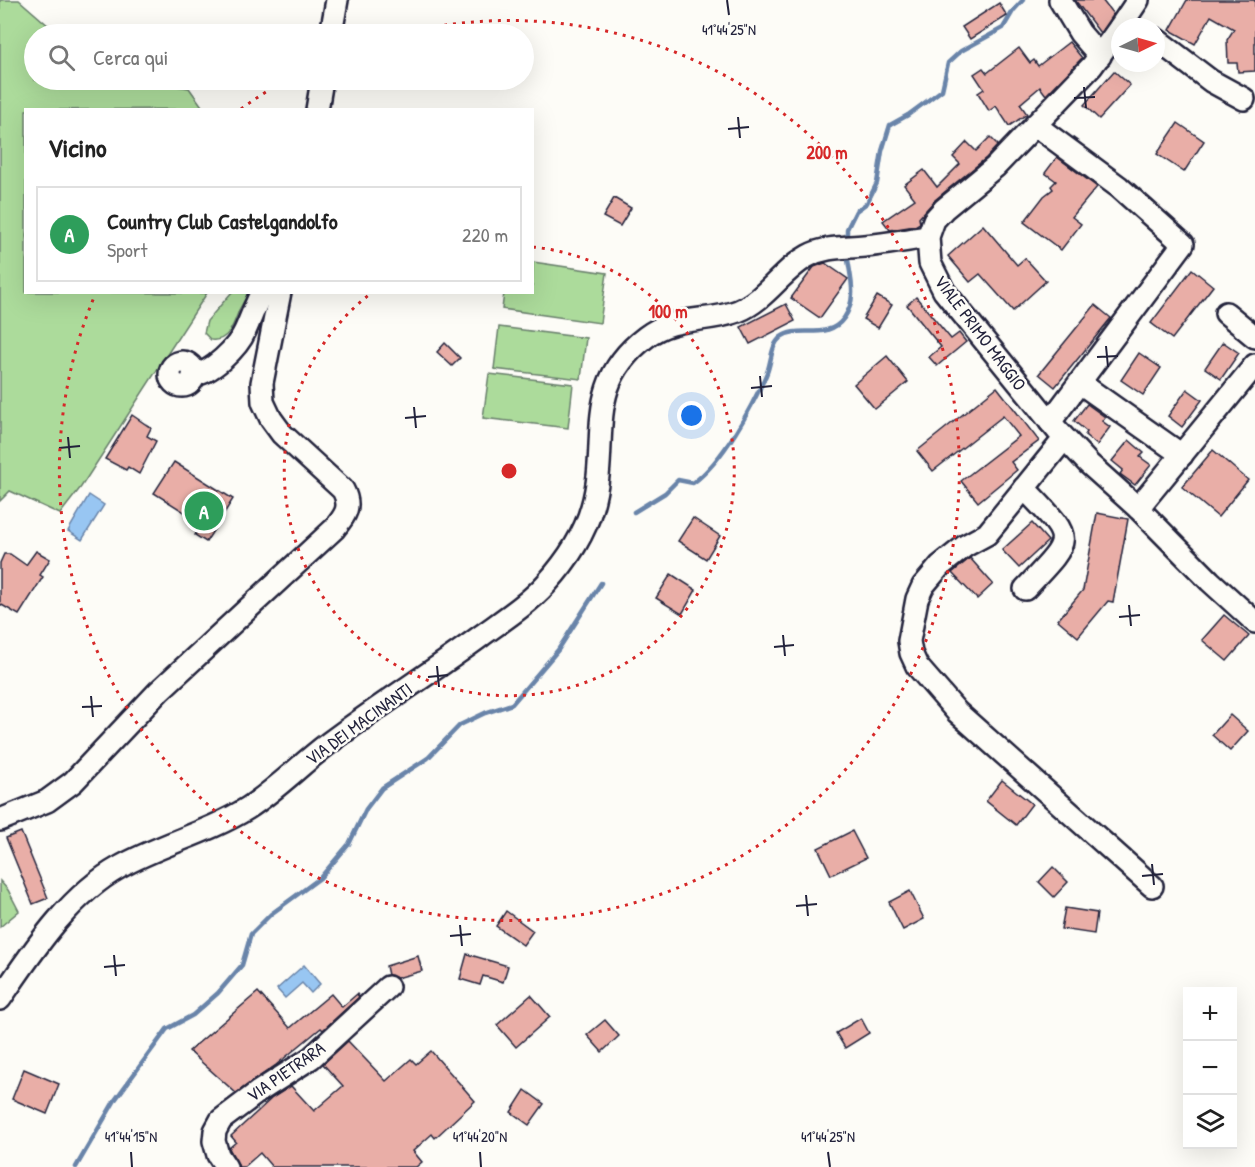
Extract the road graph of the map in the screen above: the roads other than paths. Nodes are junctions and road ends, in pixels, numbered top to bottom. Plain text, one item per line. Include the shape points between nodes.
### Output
1 (337, 0) edge
2 (1060, 0) edge
3 (333, 24) edge
4 (1111, 42) edge
5 (1165, 46) edge
6 (1100, 56) junction
7 (320, 90) edge
8 (1244, 99) dead end
9 (317, 108) edge
10 (1035, 125) junction
11 (928, 237) junction
12 (261, 294) edge
13 (280, 294) edge
14 (1226, 313) dead end
15 (1255, 337) edge
16 (1255, 365) edge
17 (193, 375) dead end
18 (1080, 383) junction
19 (1050, 422) junction
20 (1064, 439) junction
21 (1182, 455) junction
22 (1024, 488) junction
23 (1138, 508) junction
24 (1025, 589) dead end
25 (1255, 622) edge
26 (0, 820) edge
27 (1152, 886) dead end
28 (388, 987) dead end
29 (0, 999) edge
30 (226, 1167) edge

1 - 3 street
2 - 6 street
4 - 6 street
5 - 8 street via 1211,81
6 - 10 street
7 - 9 street
10 - 11 street via 995,167 938,215
10 - 18 street via 1119,187 1183,244
11 - 19 street, VIALE PRIMO MAGGIO via 930,263 945,291
11 - 29 street, VIA DEI MACINANTI via 821,250 803,259 744,308 667,324 635,345 615,369 607,390 596,487 588,519 571,553 546,585 453,657 328,744 248,808 131,861 103,878 54,926
12 - 17 street via 240,339 212,368
13 - 26 street via 262,383 263,402 282,434 340,485 346,495 347,512 334,529 159,691 73,782 47,801
14 - 15 street
16 - 21 street
18 - 19 street
18 - 21 street
19 - 20 street, VIALE PRIMO MAGGIO
20 - 22 street
20 - 23 street, VIALE PRIMO MAGGIO
21 - 23 street
22 - 24 street via 1057,523 1063,542 1055,557
22 - 27 street via 987,534 940,566 923,586 909,641 911,653 917,666 957,712
23 - 25 street, VIALE PRIMO MAGGIO
28 - 30 street, VIA PIETRARA via 311,1059 221,1120 214,1142

